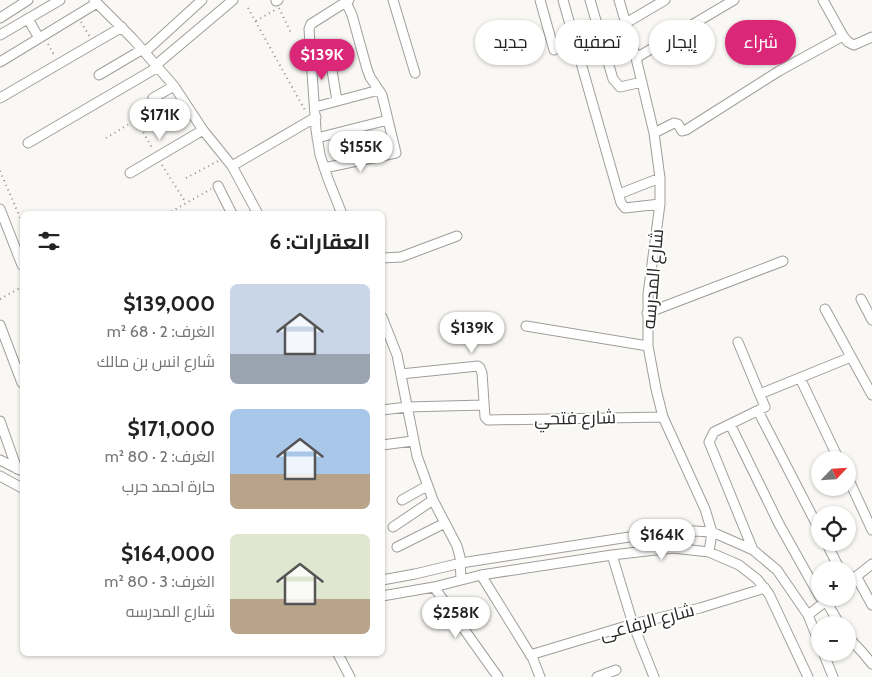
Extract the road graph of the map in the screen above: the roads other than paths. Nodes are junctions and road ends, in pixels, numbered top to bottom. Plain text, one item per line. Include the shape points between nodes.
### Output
1 (28, 0) edge
2 (60, 0) edge
3 (202, 0) edge
4 (233, 0) edge
5 (347, 0) edge
6 (393, 0) edge
7 (540, 0) edge
8 (563, 0) edge
9 (590, 0) edge
10 (619, 0) edge
11 (665, 0) edge
12 (734, 0) edge
13 (824, 0) edge
14 (96, 2) edge
15 (0, 18) edge
16 (28, 18) junction
17 (625, 20) edge
18 (631, 20) edge
19 (122, 27) junction
20 (0, 35) edge
21 (843, 36) junction
22 (41, 37) junction
23 (872, 37) edge
24 (144, 50) junction
25 (554, 50) dead end
26 (639, 56) edge
27 (330, 58) dead end
28 (0, 62) edge
29 (638, 65) edge
30 (157, 66) junction
31 (415, 73) dead end
32 (98, 75) dead end
33 (642, 82) junction
34 (174, 86) junction
35 (379, 90) junction
36 (0, 98) edge
37 (337, 102) junction
38 (315, 107) junction
39 (313, 119) junction
40 (136, 120) road end
41 (388, 120) junction
42 (203, 130) junction
43 (654, 133) junction
44 (317, 138) junction
45 (28, 143) dead end
46 (232, 166) junction
47 (324, 168) junction
48 (130, 173) dead end
49 (660, 178) junction
50 (218, 186) road end
51 (619, 194) junction
52 (660, 204) junction
53 (0, 209) edge
54 (230, 211) edge
55 (256, 211) edge
56 (341, 211) edge
57 (457, 236) dead end
58 (385, 258) edge
59 (20, 261) edge
60 (783, 261) dead end
61 (861, 299) dead end
62 (825, 309) dead end
63 (647, 313) junction
64 (872, 320) edge
65 (0, 325) edge
66 (526, 326) dead end
67 (387, 340) edge
68 (738, 342) dead end
69 (648, 346) junction
70 (851, 357) junction
71 (401, 374) junction
72 (20, 378) edge
73 (800, 378) junction
74 (760, 394) junction
75 (872, 395) edge
76 (484, 405) junction
77 (407, 407) junction
78 (762, 409) junction
79 (385, 410) edge
80 (663, 417) junction
81 (0, 421) edge
82 (730, 424) junction
83 (413, 441) junction
84 (385, 445) edge
85 (835, 451) edge
86 (0, 460) edge
87 (20, 470) edge
88 (0, 476) edge
89 (427, 486) junction
90 (20, 487) edge
91 (856, 495) edge
92 (402, 500) dead end
93 (433, 500) junction
94 (811, 512) edge
95 (444, 523) junction
96 (394, 527) dead end
97 (872, 530) edge
98 (712, 532) junction
99 (397, 547) dead end
100 (753, 550) junction
101 (709, 552) junction
102 (612, 555) junction
103 (461, 563) junction
104 (872, 564) edge
105 (481, 575) junction
106 (856, 576) joint
107 (811, 577) edge
108 (385, 580) edge
109 (462, 580) junction
110 (434, 587) junction
111 (765, 588) junction
112 (385, 595) edge
113 (872, 605) edge
114 (817, 606) edge
115 (808, 615) junction
116 (811, 622) edge
117 (633, 624) junction
118 (856, 646) edge
119 (530, 655) junction
120 (339, 656) edge
121 (827, 661) edge
122 (872, 664) edge
123 (616, 670) dead end
124 (350, 677) edge
125 (498, 677) edge
126 (540, 677) edge
127 (597, 677) edge
128 (654, 677) edge
129 (808, 677) edge
130 (833, 677) edge

1 - 15 street
2 - 16 street
3 - 24 street
4 - 30 street
5 - 35 street via 370,78
5 - 38 street via 309,26
6 - 31 street
7 - 25 street
8 - 51 street
9 - 33 street via 616,84 620,87
10 - 17 street, شارع المدرسه
11 - 18 street
12 - 26 street
13 - 21 street
14 - 19 street
14 - 22 street
16 - 20 street
16 - 22 street
19 - 24 street
19 - 36 street
21 - 23 street via 854,45
21 - 43 street via 779,71 686,130 682,131 674,123
22 - 28 street
24 - 30 street
24 - 32 street
27 - 37 street
29 - 33 street, شارع المدرسه
30 - 34 street
30 - 45 street
33 - 43 street, شارع المدرسه
34 - 40 street via 153,98 156,108
34 - 42 street
35 - 37 street
35 - 41 street
37 - 38 street
38 - 39 street
39 - 44 street
39 - 46 street
41 - 44 street
41 - 47 street via 396,151 394,155
42 - 46 street
42 - 48 street
43 - 49 street, شارع المدرسه
44 - 47 street
46 - 55 street
47 - 56 street
49 - 51 street
49 - 52 street, شارع المدرسه
50 - 54 street
51 - 52 street via 625,208
52 - 63 street, شارع المدرسه
53 - 59 street
57 - 58 street via 400,257
60 - 63 street
61 - 64 street
62 - 70 street
63 - 69 street, شارع المدرسه
65 - 72 street
66 - 69 street
67 - 71 street
68 - 74 street
69 - 80 street, شارع المدرسه
70 - 73 street
70 - 75 street
71 - 76 street via 478,366 482,373
71 - 77 street
73 - 74 street
73 - 85 street
74 - 78 street
76 - 77 street
76 - 80 street, شارع فتحي via 488,420
77 - 79 street
77 - 83 street
78 - 82 street
78 - 94 street
80 - 98 street, شارع المدرسه via 705,509
81 - 87 street
82 - 100 street via 714,432 709,442
82 - 107 street via 779,524
83 - 84 street
83 - 89 street
86 - 87 street
88 - 90 street
89 - 92 street
89 - 93 street
91 - 97 street
93 - 95 street
93 - 96 street
95 - 99 street
95 - 103 street via 457,546
98 - 100 street
98 - 101 street, شارع المدرسه
98 - 103 street via 655,533
100 - 115 street via 777,570
101 - 102 street via 673,548
101 - 111 street via 739,565
102 - 105 street
102 - 117 street
103 - 108 street
103 - 109 street
104 - 106 street
105 - 109 street
105 - 119 street
106 - 113 street
109 - 110 street
110 - 112 street
110 - 125 street
111 - 117 street, شارع الرفاعى
111 - 129 street
114 - 115 street
115 - 116 street
117 - 119 street, شارع الرفاعى
117 - 128 street
118 - 122 street
119 - 126 street
120 - 124 street
121 - 130 street
123 - 127 street

